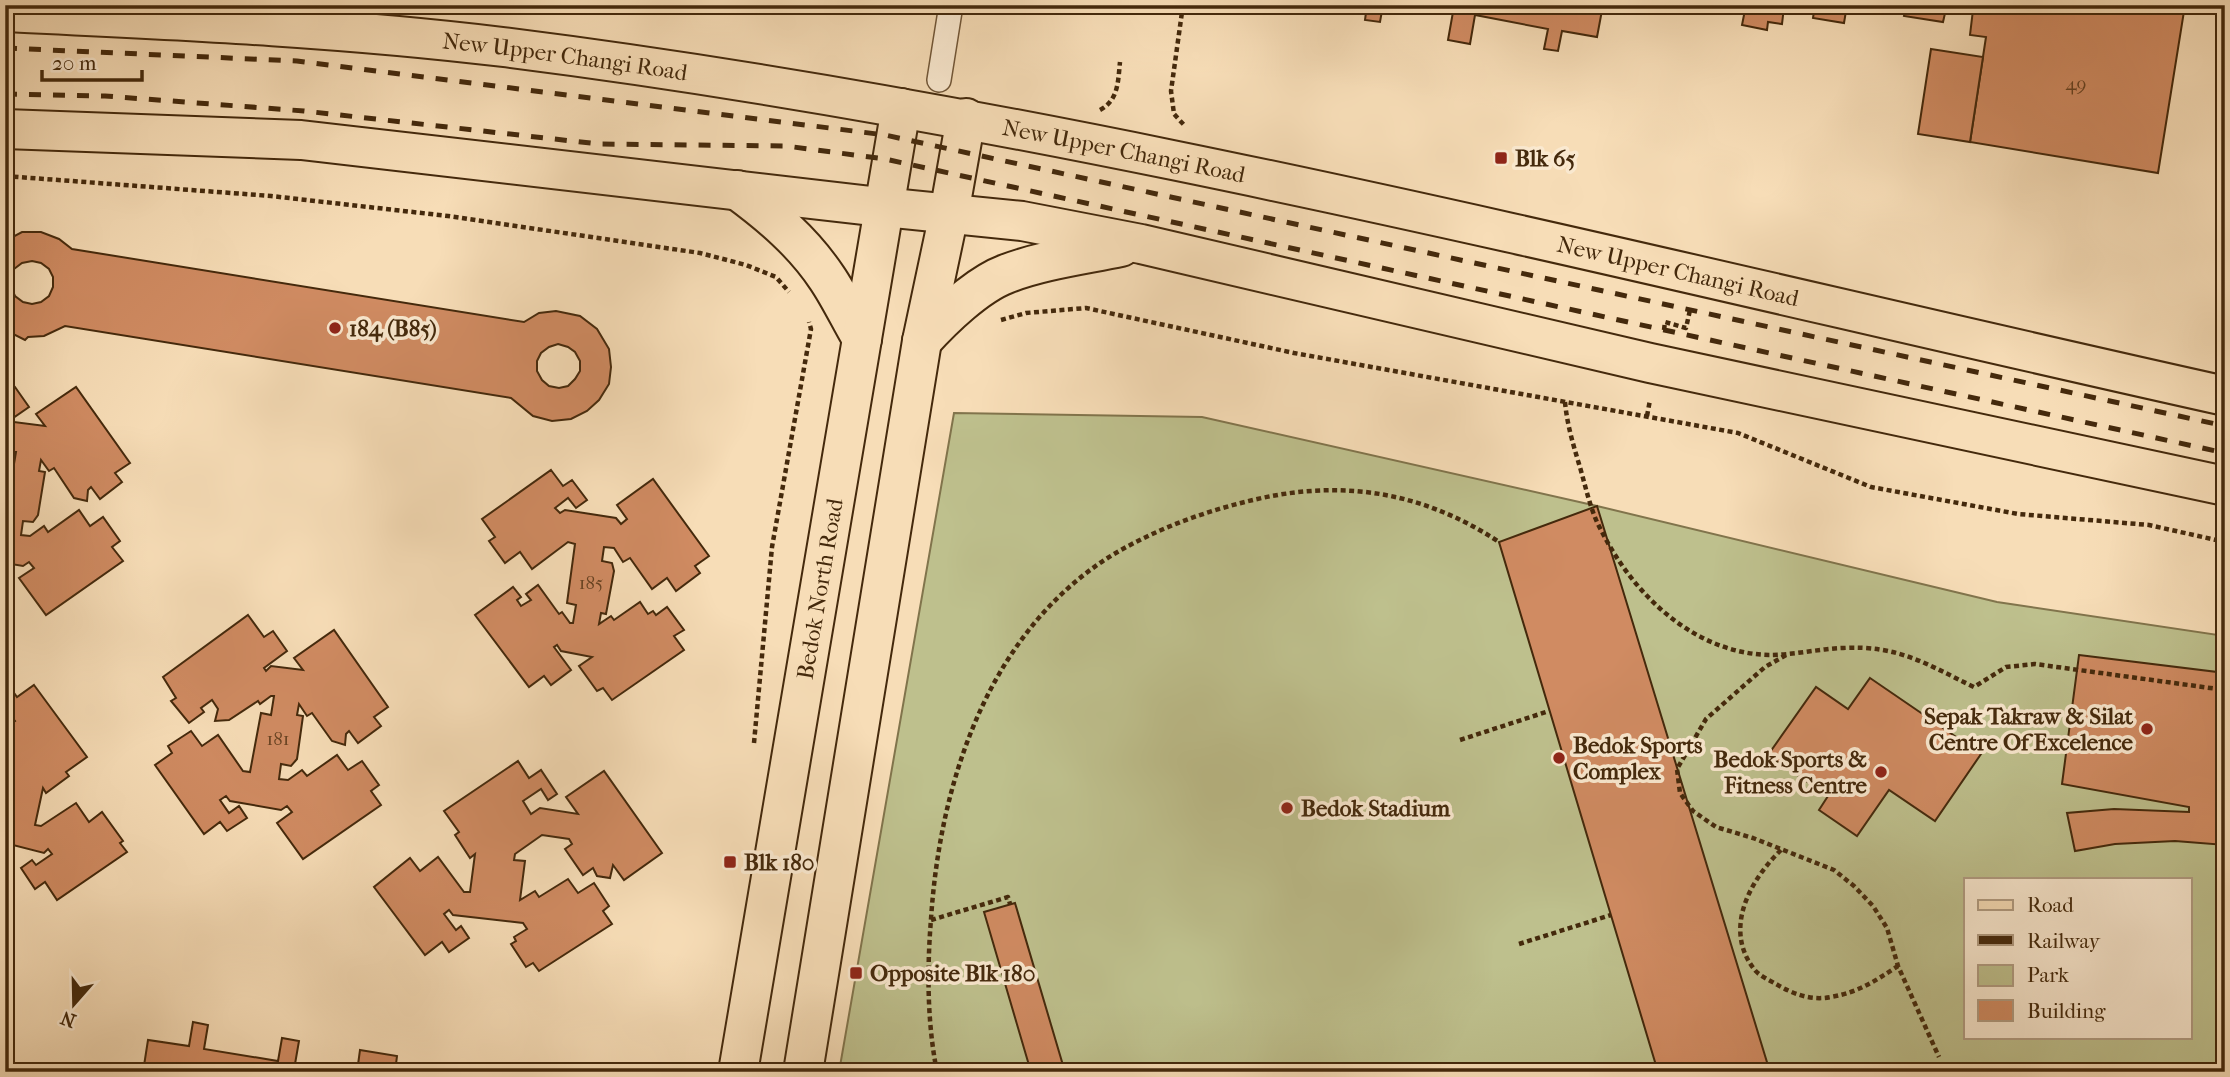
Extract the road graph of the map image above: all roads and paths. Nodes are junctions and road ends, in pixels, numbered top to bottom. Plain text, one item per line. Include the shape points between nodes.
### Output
1 (951, 5) edge
2 (1183, 5) edge
3 (5, 12) edge
4 (939, 80) dead end
5 (901, 108) junction
6 (966, 118) junction
7 (1192, 128) dead end
8 (5, 129) edge
9 (5, 176) edge
10 (737, 190) junction
11 (884, 208) junction
12 (949, 214) junction
13 (1141, 244) junction
14 (1698, 274) junction
15 (792, 295) dead end
16 (808, 320) dead end
17 (998, 320) dead end
18 (862, 339) junction
19 (922, 341) junction
20 (1657, 365) junction
21 (2225, 396) edge
22 (1565, 402) junction
23 (1647, 416) junction
24 (2225, 486) edge
25 (1499, 542) dead end
26 (2225, 542) edge
27 (1790, 653) junction
28 (2225, 690) edge
29 (1549, 710) dead end
30 (1460, 740) dead end
31 (754, 747) dead end
32 (1781, 850) junction
33 (1010, 904) dead end
34 (1611, 915) dead end
35 (931, 920) junction
36 (1519, 944) dead end
37 (1898, 966) junction
38 (1940, 1057) dead end
39 (738, 1072) edge
40 (803, 1072) edge
41 (937, 1072) edge

1 - 4 street
2 - 7 path via 1171,91 1174,114
3 - 5 main road, New Upper Changi Road via 383,34 632,64
5 - 6 main road, New Upper Changi Road
5 - 11 main road, Bedok North Road
6 - 12 main road
6 - 14 main road, New Upper Changi Road
8 - 10 main road via 301,140
9 - 15 path via 271,196 673,249 747,265 776,277
10 - 11 main road
10 - 18 main road via 802,247
11 - 12 main road
11 - 18 main road, Bedok North Road
12 - 13 main road via 1022,221
12 - 19 main road
13 - 19 main road via 1003,275 946,314
13 - 20 main road
14 - 20 path via 1686,328 1665,322
14 - 21 main road, New Upper Changi Road
16 - 31 path via 811,329 772,547
17 - 22 path via 1086,308 1294,353
18 - 39 main road, Bedok North Road
19 - 40 main road
20 - 23 path
20 - 24 main road
22 - 23 path
22 - 27 path via 1567,423 1600,529 1622,567 1651,601 1709,641 1769,655
23 - 26 path via 1738,433 1871,487 1992,510 2149,524
25 - 35 path via 1460,518 1414,501 1319,491 1224,507 1112,555 1040,618 999,675 977,716 946,808
27 - 28 path via 1878,649 1933,665 1974,687 2006,667 2035,664
27 - 32 path via 1765,667 1706,719 1677,769 1679,793 1693,811 1716,827
29 - 30 path
32 - 37 path via 1834,870 1854,886 1887,928
32 - 37 path via 1747,897 1739,924 1754,971 1797,996 1828,998 1868,987
33 - 35 path via 1008,897
34 - 36 path
35 - 41 path via 928,977
37 - 38 path

